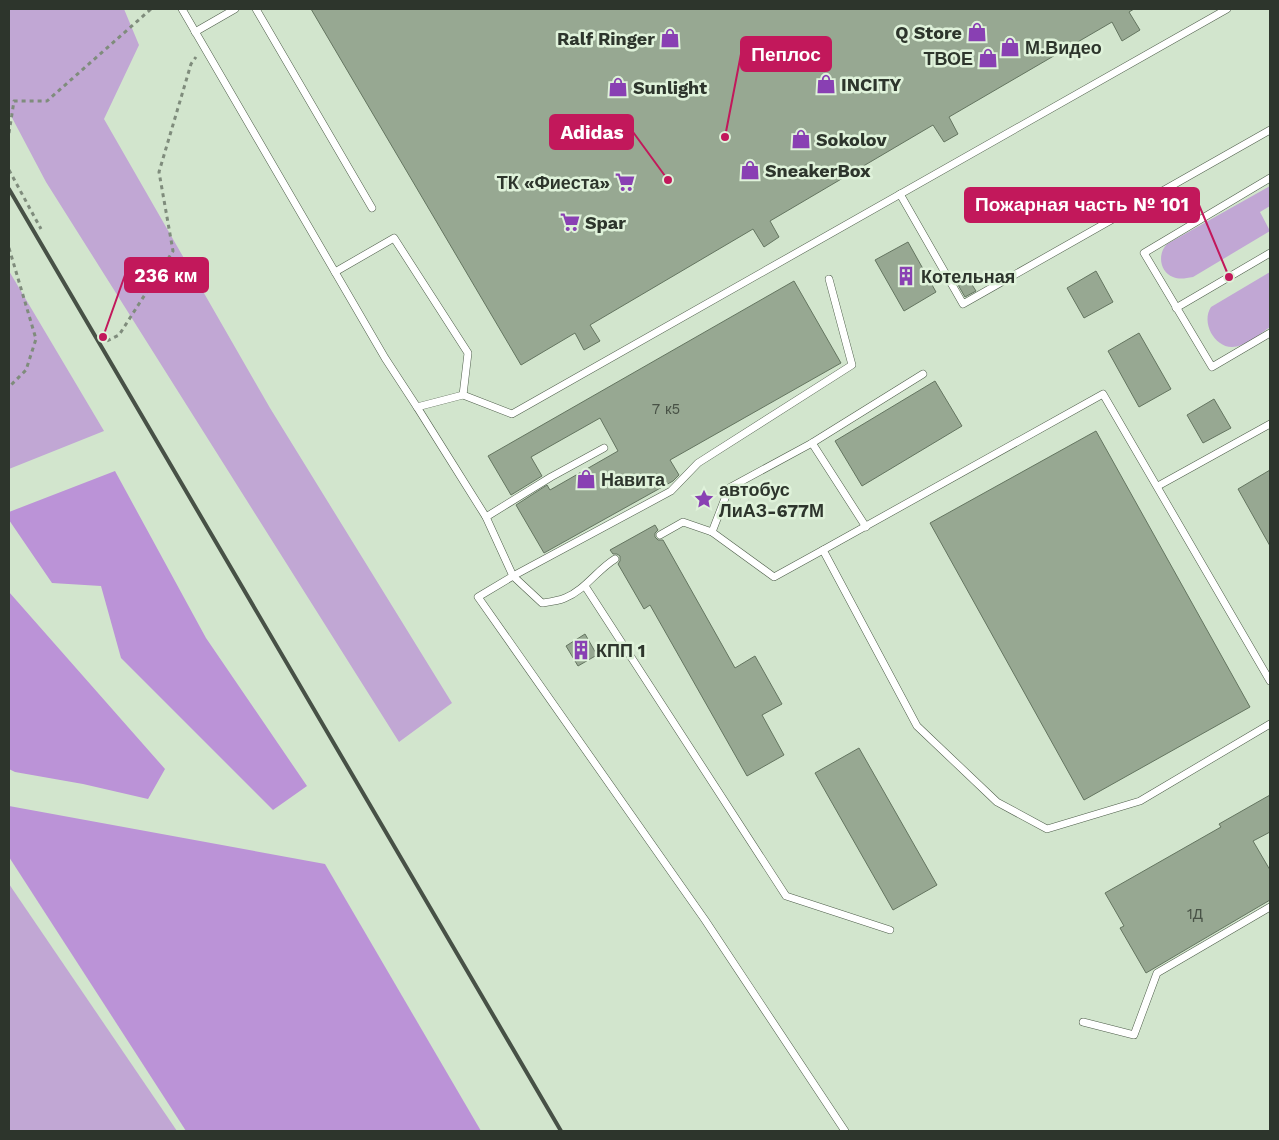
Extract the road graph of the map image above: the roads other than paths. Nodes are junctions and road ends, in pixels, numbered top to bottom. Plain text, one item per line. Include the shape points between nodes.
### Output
1 (182, 9) edge
2 (235, 9) edge
3 (256, 9) edge
4 (1227, 9) edge
5 (195, 32) junction
6 (1270, 130) edge
7 (1270, 178) edge
8 (900, 194) junction
9 (372, 208) dead end
10 (1270, 253) edge
11 (335, 272) junction
12 (830, 279) dead end
13 (1176, 308) junction
14 (1270, 333) edge
15 (923, 374) dead end
16 (463, 395) junction
17 (418, 407) junction
18 (1270, 424) edge
19 (812, 444) junction
20 (604, 448) dead end
21 (1158, 486) junction
22 (486, 517) junction
23 (866, 527) junction
24 (712, 532) junction
25 (660, 535) dead end
26 (824, 550) junction
27 (616, 559) dead end
28 (513, 576) junction
29 (585, 586) junction
30 (1270, 682) edge
31 (1270, 724) edge
32 (1270, 907) edge
33 (890, 930) dead end
34 (1083, 1022) dead end
35 (845, 1131) edge

1 - 5 lane
2 - 5 lane
3 - 9 lane
4 - 8 lane
5 - 11 lane
6 - 8 lane via 963,304
7 - 13 lane via 1144,253
8 - 16 lane via 512,414
10 - 13 lane
11 - 16 lane via 394,238 468,353
11 - 17 lane
12 - 28 lane via 852,364 698,462 671,491
13 - 14 lane via 1212,367
15 - 19 lane
16 - 17 lane
17 - 22 lane
18 - 21 lane
19 - 23 lane
19 - 24 lane via 729,488
20 - 22 lane
21 - 23 lane via 1103,394
21 - 30 lane
22 - 28 lane
23 - 26 lane
24 - 25 lane via 683,522
24 - 26 lane via 774,577
26 - 31 lane via 917,726 998,802 1047,829 1140,801
27 - 29 lane via 604,566
28 - 29 lane via 542,603 565,599
28 - 35 lane via 478,597 705,920
29 - 33 lane via 786,896
32 - 34 lane via 1157,973 1134,1035

